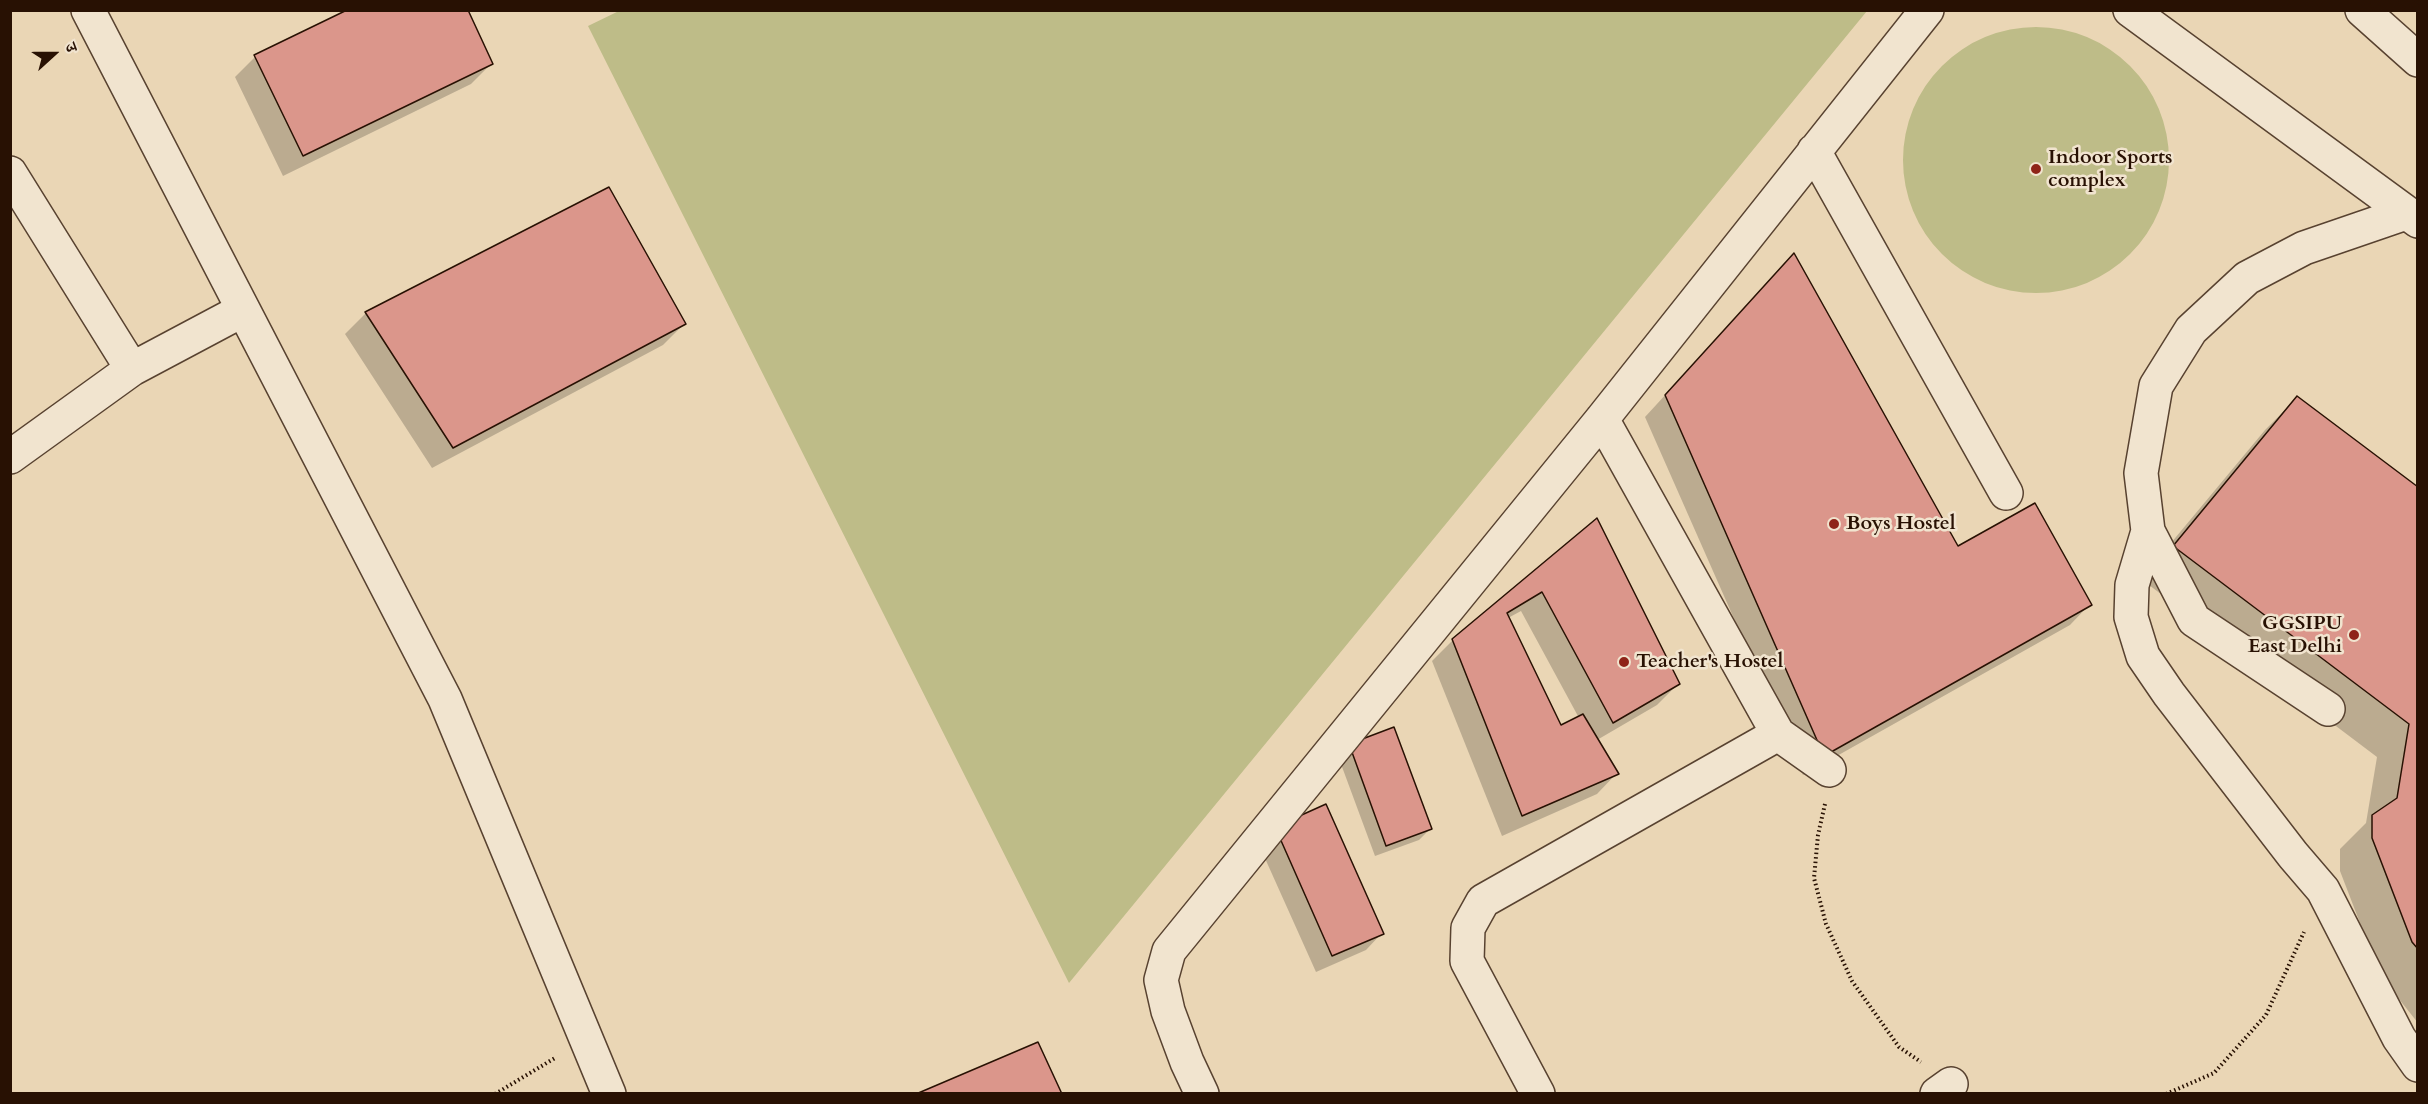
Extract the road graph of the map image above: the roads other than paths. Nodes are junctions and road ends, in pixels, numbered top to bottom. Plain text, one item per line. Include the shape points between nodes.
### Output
1 (88, 10) edge
2 (1927, 10) edge
3 (2130, 10) edge
4 (2362, 10) edge
5 (2418, 60) edge
6 (1814, 151) junction
7 (10, 173) edge
8 (2412, 217) edge
9 (243, 310) junction
10 (132, 369) junction
11 (1602, 419) junction
12 (10, 457) edge
13 (2006, 493) dead end
14 (2148, 531) junction
15 (2328, 709) dead end
16 (1778, 734) junction
17 (1829, 770) road end
18 (2418, 1065) edge
19 (609, 1094) edge
20 (1202, 1094) edge
21 (1538, 1094) edge

1 - 9 street
2 - 6 street
3 - 8 street
4 - 5 street
6 - 11 street
6 - 13 street
7 - 10 street
8 - 14 street via 2304,248 2247,278 2191,330 2156,386 2141,473
9 - 10 street
9 - 19 street via 445,699
10 - 12 street
11 - 16 street
11 - 20 street via 1169,951 1161,980 1167,1011
14 - 15 street via 2194,620
14 - 18 street via 2132,585 2132,617 2143,656 2323,890 2399,1038
16 - 17 street
16 - 21 street via 1482,901 1468,928 1467,961

